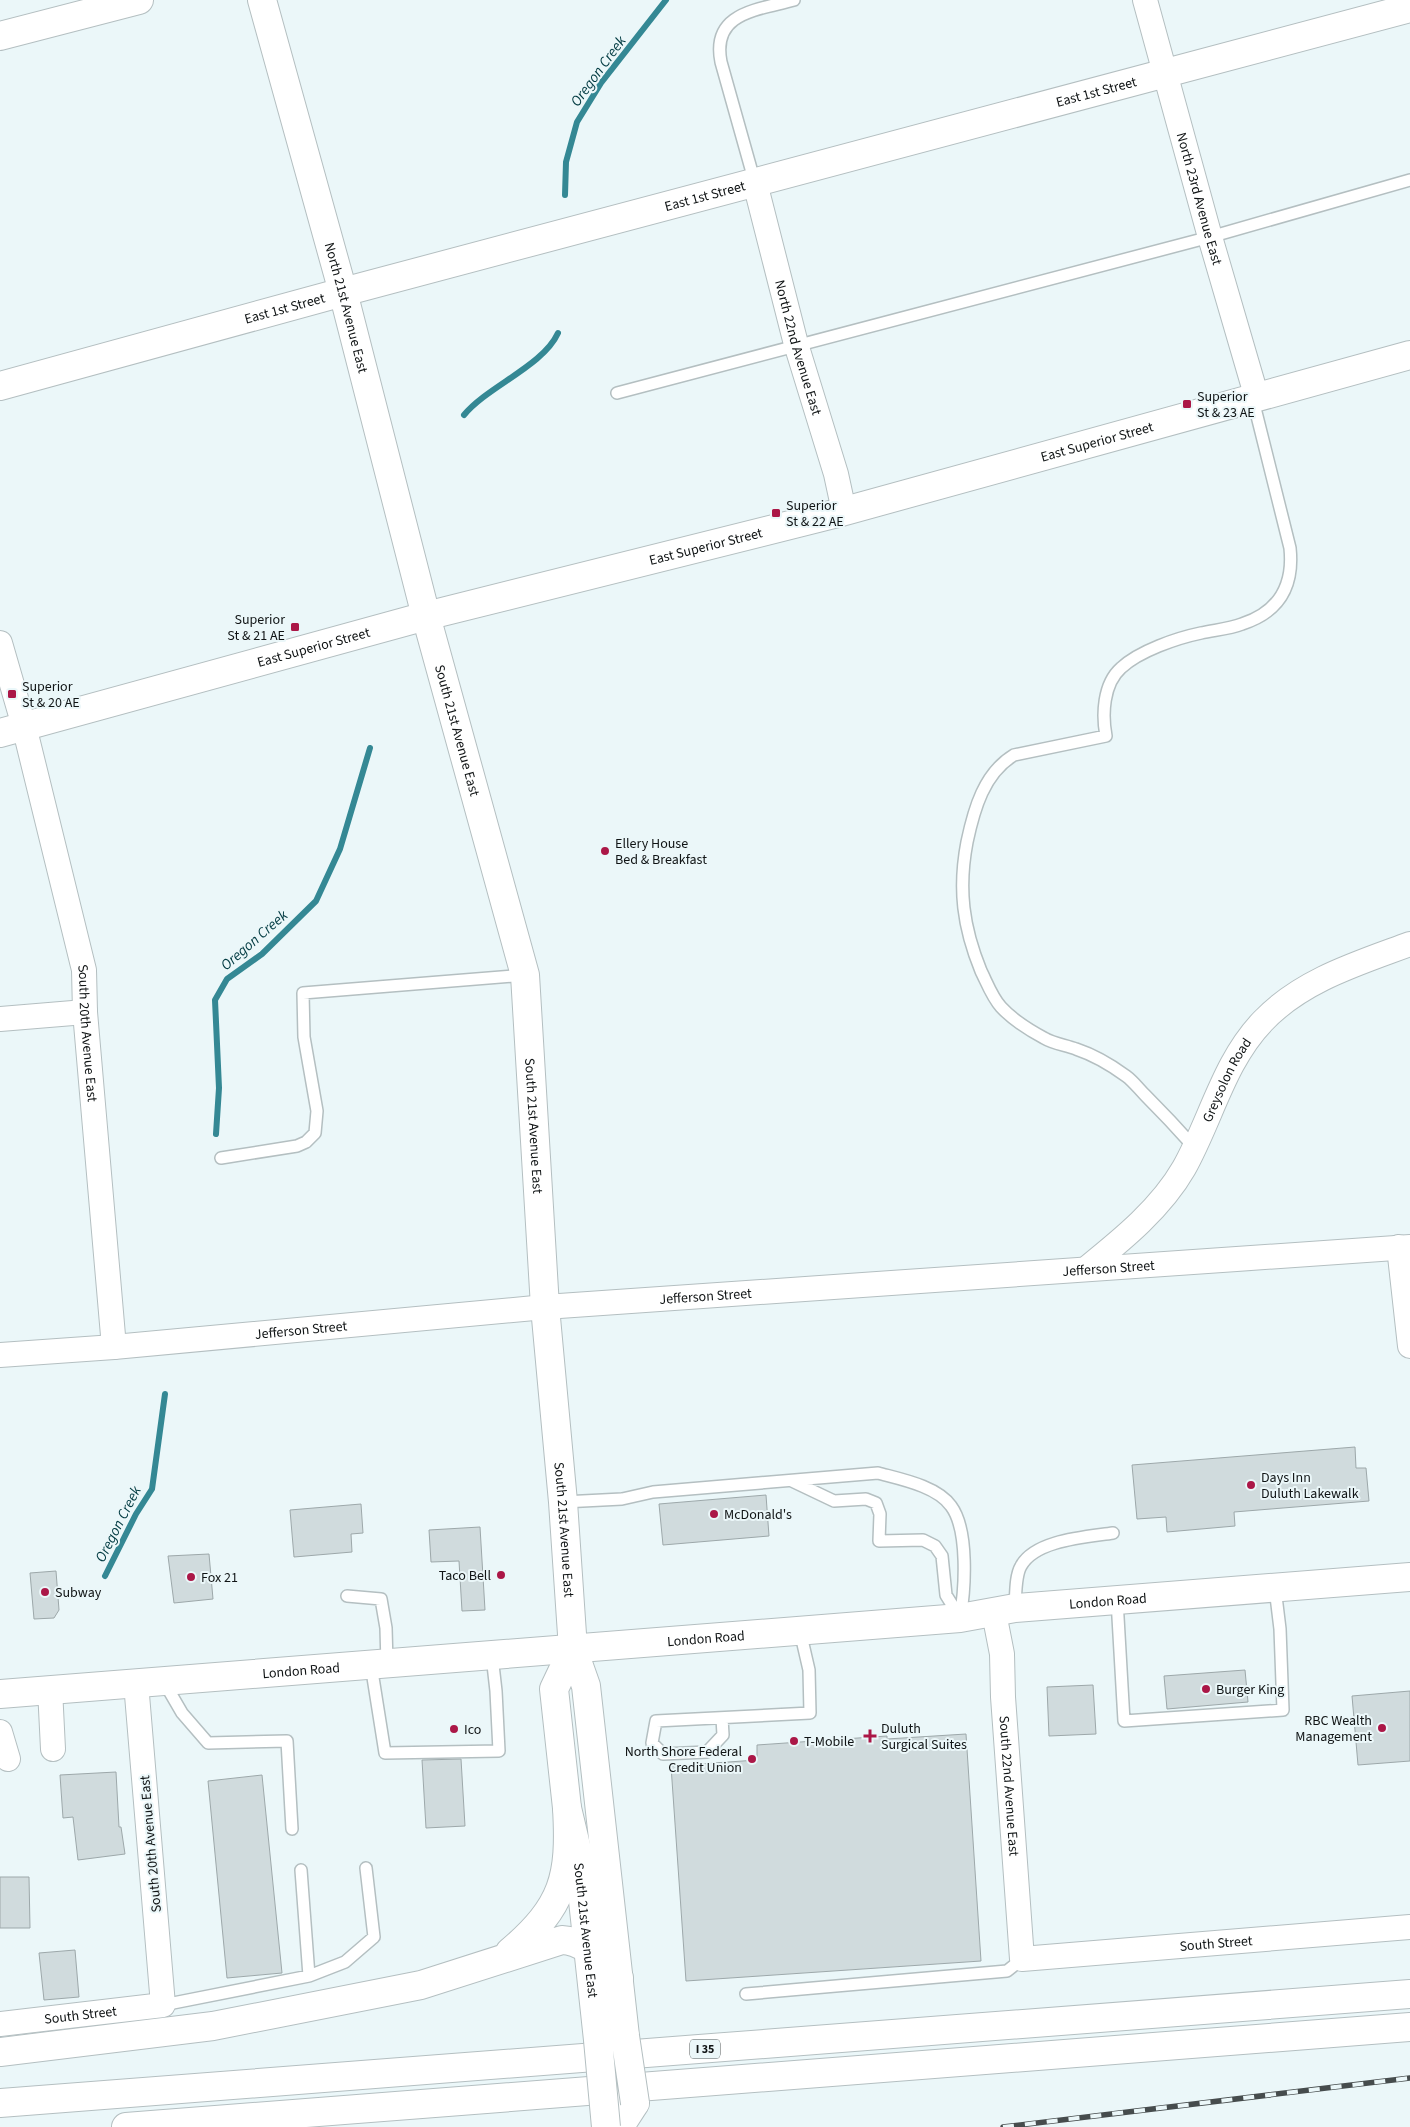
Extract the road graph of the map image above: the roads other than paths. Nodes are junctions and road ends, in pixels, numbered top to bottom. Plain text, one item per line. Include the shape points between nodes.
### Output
1 (139, 0) edge
2 (262, 0) edge
3 (794, 0) edge
4 (1146, 0) edge
5 (1410, 8) edge
6 (0, 36) edge
7 (1165, 74) junction
8 (1410, 180) edge
9 (755, 183) junction
10 (1210, 237) junction
11 (343, 292) junction
12 (796, 344) junction
13 (1410, 355) edge
14 (0, 386) edge
15 (617, 393) dead end
16 (1255, 399) junction
17 (844, 511) junction
18 (426, 616) junction
19 (0, 643) edge
20 (12, 729) edge
21 (1410, 944) edge
22 (525, 975) junction
23 (85, 1012) junction
24 (0, 1020) edge
25 (1194, 1147) junction
26 (222, 1158) dead end
27 (1405, 1247) edge
28 (1087, 1268) junction
29 (545, 1307) junction
30 (1410, 1346) edge
31 (114, 1347) junction
32 (0, 1355) edge
33 (791, 1481) junction
34 (563, 1502) junction
35 (1113, 1532) dead end
36 (1410, 1577) edge
37 (1276, 1588) junction
38 (347, 1596) dead end
39 (1116, 1600) junction
40 (1004, 1610) junction
41 (960, 1618) junction
42 (800, 1631) junction
43 (573, 1649) junction
44 (492, 1656) junction
45 (379, 1664) junction
46 (164, 1680) junction
47 (136, 1682) junction
48 (50, 1690) junction
49 (0, 1694) edge
50 (722, 1718) junction
51 (0, 1732) edge
52 (53, 1749) dead end
53 (8, 1758) dead end
54 (567, 1808) junction
55 (292, 1829) dead end
56 (366, 1868) dead end
57 (301, 1870) dead end
58 (1410, 1927) edge
59 (588, 1949) junction
60 (1022, 1959) junction
61 (497, 1962) junction
62 (309, 1976) junction
63 (619, 1978) junction
64 (746, 1994) dead end
65 (1410, 1994) edge
66 (163, 2005) junction
67 (0, 2024) edge
68 (1410, 2027) edge
69 (0, 2052) edge
70 (0, 2103) edge
71 (636, 2115) edge
72 (126, 2127) edge
73 (606, 2127) edge
74 (616, 2127) edge

1 - 6 main road
2 - 11 main road, North 21st Avenue East
3 - 9 lane via 736,17 719,39 721,62
4 - 7 street, North 23rd Avenue East
5 - 7 main road, East 1st Street
7 - 9 main road, East 1st Street
7 - 10 street, North 23rd Avenue East
8 - 10 lane
9 - 11 main road, East 1st Street
9 - 12 street, North 22nd Avenue East
10 - 12 lane
10 - 16 street, North 23rd Avenue East
11 - 14 main road, East 1st Street
11 - 18 main road, North 21st Avenue East
12 - 15 lane
12 - 17 street, North 22nd Avenue East via 836,474
13 - 16 main road, East Superior Street
16 - 17 main road, East Superior Street
16 - 25 lane via 1290,548 1292,564 1286,591 1269,610 1253,620 1170,642 1121,668 1106,696 1103,719 1106,736 1014,755 1003,762 986,784 973,815 962,884 962,906 970,943 1001,1007 1046,1040 1097,1058 1128,1077
17 - 18 main road, East Superior Street
18 - 20 main road, East Superior Street
18 - 22 main road, South 21st Avenue East
19 - 20 street, South 20th Avenue East
20 - 23 street, South 20th Avenue East via 84,970
21 - 25 street, Greysolon Road via 1300,990 1263,1021 1233,1064
22 - 26 lane via 303,993 304,1037 317,1112 315,1133 296,1146
22 - 29 main road, South 21st Avenue East
23 - 24 street
23 - 31 street, South 20th Avenue East
25 - 28 street, Greysolon Road via 1170,1190 1135,1228
27 - 28 street, Jefferson Street
27 - 30 street
28 - 29 street, Jefferson Street
29 - 31 street, Jefferson Street
29 - 34 main road, South 21st Avenue East
31 - 32 street, Jefferson Street
33 - 34 lane
33 - 41 lane via 834,1501 866,1499 876,1503 880,1514 879,1541 923,1540 935,1546 942,1556 946,1595
33 - 41 lane via 878,1473 934,1492 950,1505 960,1525 965,1593
34 - 43 main road, South 21st Avenue East
35 - 40 lane via 1068,1540 1029,1555 1020,1567
36 - 37 main road, London Road
37 - 39 main road, London Road
37 - 39 lane via 1283,1710 1124,1721
38 - 45 lane via 381,1599 386,1628
39 - 40 main road, London Road
40 - 41 main road, London Road
40 - 60 street, South 22nd Avenue East via 1003,1707
41 - 42 main road, London Road
42 - 43 main road, London Road
42 - 50 lane via 809,1670 810,1713
43 - 44 main road, London Road
43 - 54 main road, South 21st Avenue East via 554,1690
43 - 63 main road, South 21st Avenue East via 586,1686
44 - 45 main road, London Road
44 - 45 lane via 499,1751 385,1753
45 - 46 main road, London Road
46 - 47 main road, London Road
46 - 55 lane via 182,1712 208,1743 287,1741
47 - 48 main road, London Road
47 - 66 street, South 20th Avenue East
48 - 49 main road, London Road
48 - 52 street
50 - 50 lane via 656,1721 652,1743 663,1754 707,1752 723,1735
51 - 53 street
54 - 59 main road, South 21st Avenue East via 578,1854
54 - 61 main road via 568,1854 566,1874 559,1892 533,1931
56 - 62 lane via 374,1937 345,1962
57 - 62 lane
58 - 60 street, South Street
59 - 61 main road via 562,1940
59 - 63 main road
59 - 73 main road, South 21st Avenue East, bridge
60 - 64 lane via 1007,1972
61 - 69 main road via 421,1985 213,2026
62 - 66 lane
63 - 71 main road, South 21st Avenue East, bridge
65 - 70 main road, I 35
66 - 67 street, South Street
68 - 72 main road
71 - 74 main road

